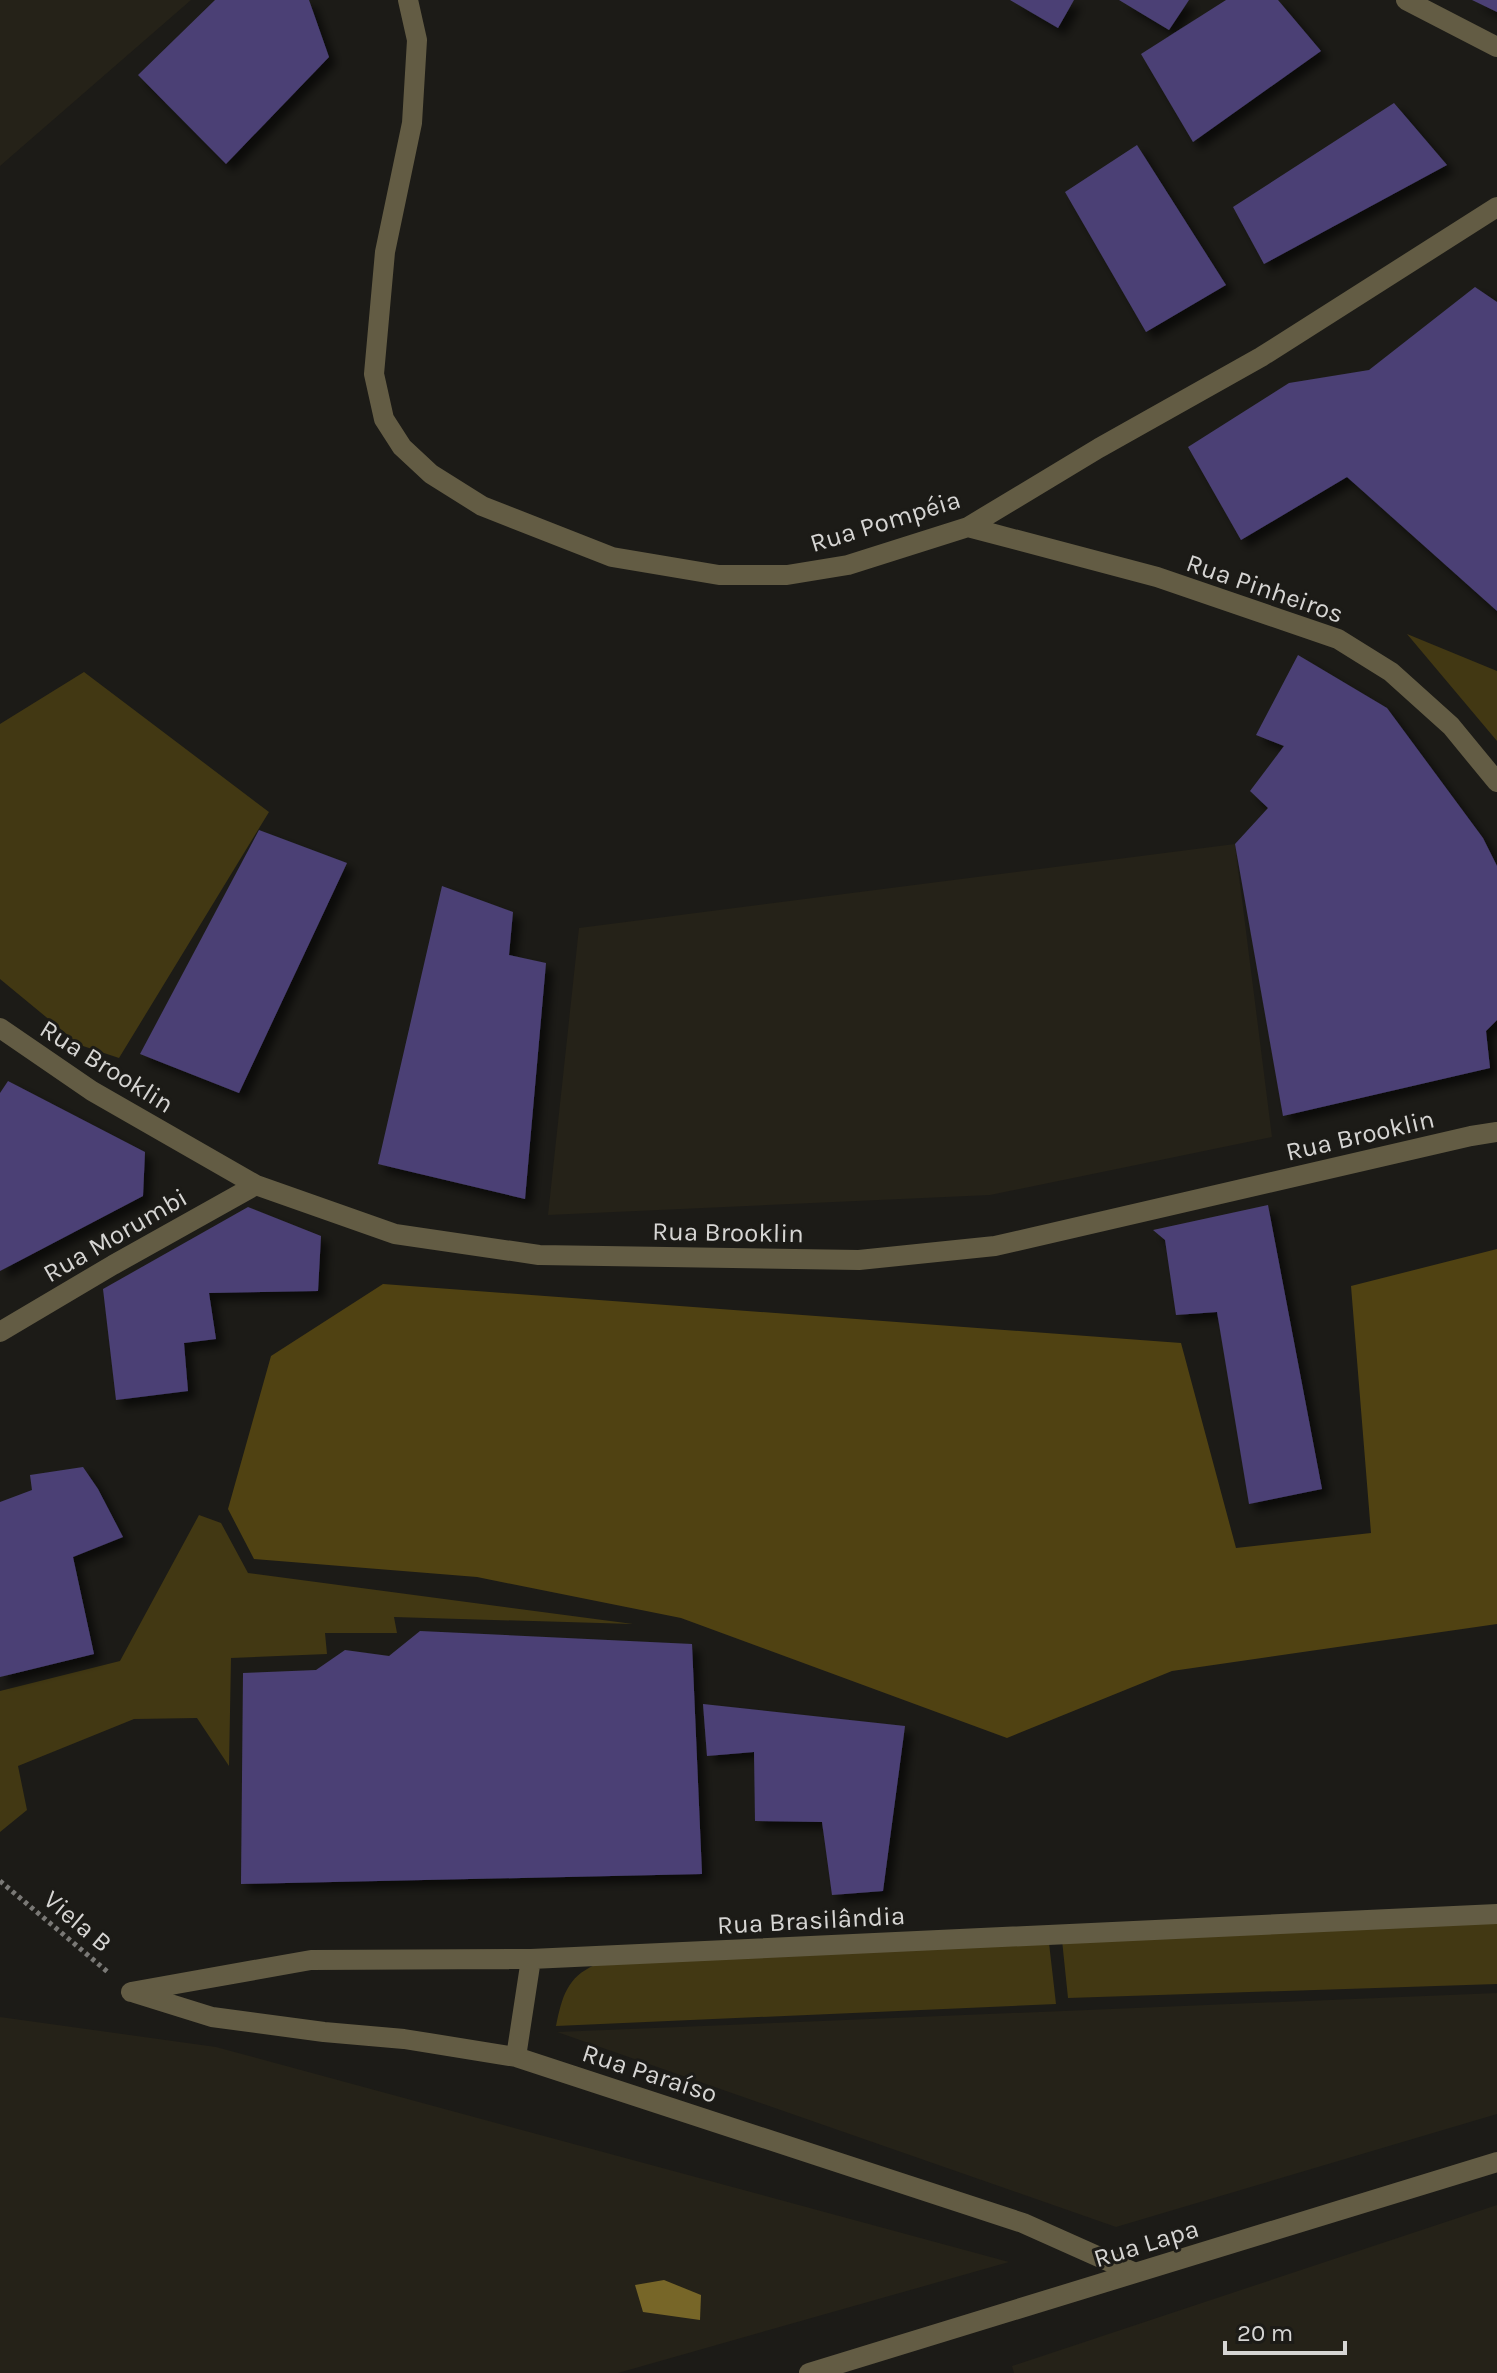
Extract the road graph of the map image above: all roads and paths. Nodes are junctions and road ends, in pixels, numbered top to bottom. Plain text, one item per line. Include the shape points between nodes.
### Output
1 (408, 0) edge
2 (1406, 0) edge
3 (1497, 47) edge
4 (1497, 207) edge
5 (968, 527) junction
6 (1497, 782) edge
7 (0, 1028) edge
8 (1497, 1132) edge
9 (256, 1185) junction
10 (0, 1332) edge
11 (0, 1881) edge
12 (1497, 1914) edge
13 (531, 1959) junction
14 (131, 1992) junction
15 (516, 2057) junction
16 (1497, 2162) edge
17 (1135, 2273) junction
18 (809, 2373) edge

1 - 5 street, Rua Pompéia via 417,40 412,123 385,252 374,374 384,419 402,447 431,474 482,506 612,557 719,575 787,575 848,565
2 - 3 street
4 - 5 street, Rua Pompéia via 1261,357
5 - 6 street, Rua Pinheiros via 1157,577 1338,639 1391,672 1451,726
7 - 9 street, Rua Brooklin via 92,1091
8 - 9 street, Rua Brooklin via 995,1246 859,1260 539,1255 395,1234
9 - 10 street, Rua Morumbi
11 - 14 path, Viela B
12 - 13 street, Rua Brasilândia
13 - 14 street, Rua Brasilândia via 311,1960
13 - 15 street
14 - 15 street, Rua Paraíso via 212,2017
15 - 17 street, Rua Paraíso via 1023,2223
16 - 17 street, Rua Lapa
17 - 18 street, Rua Lapa

